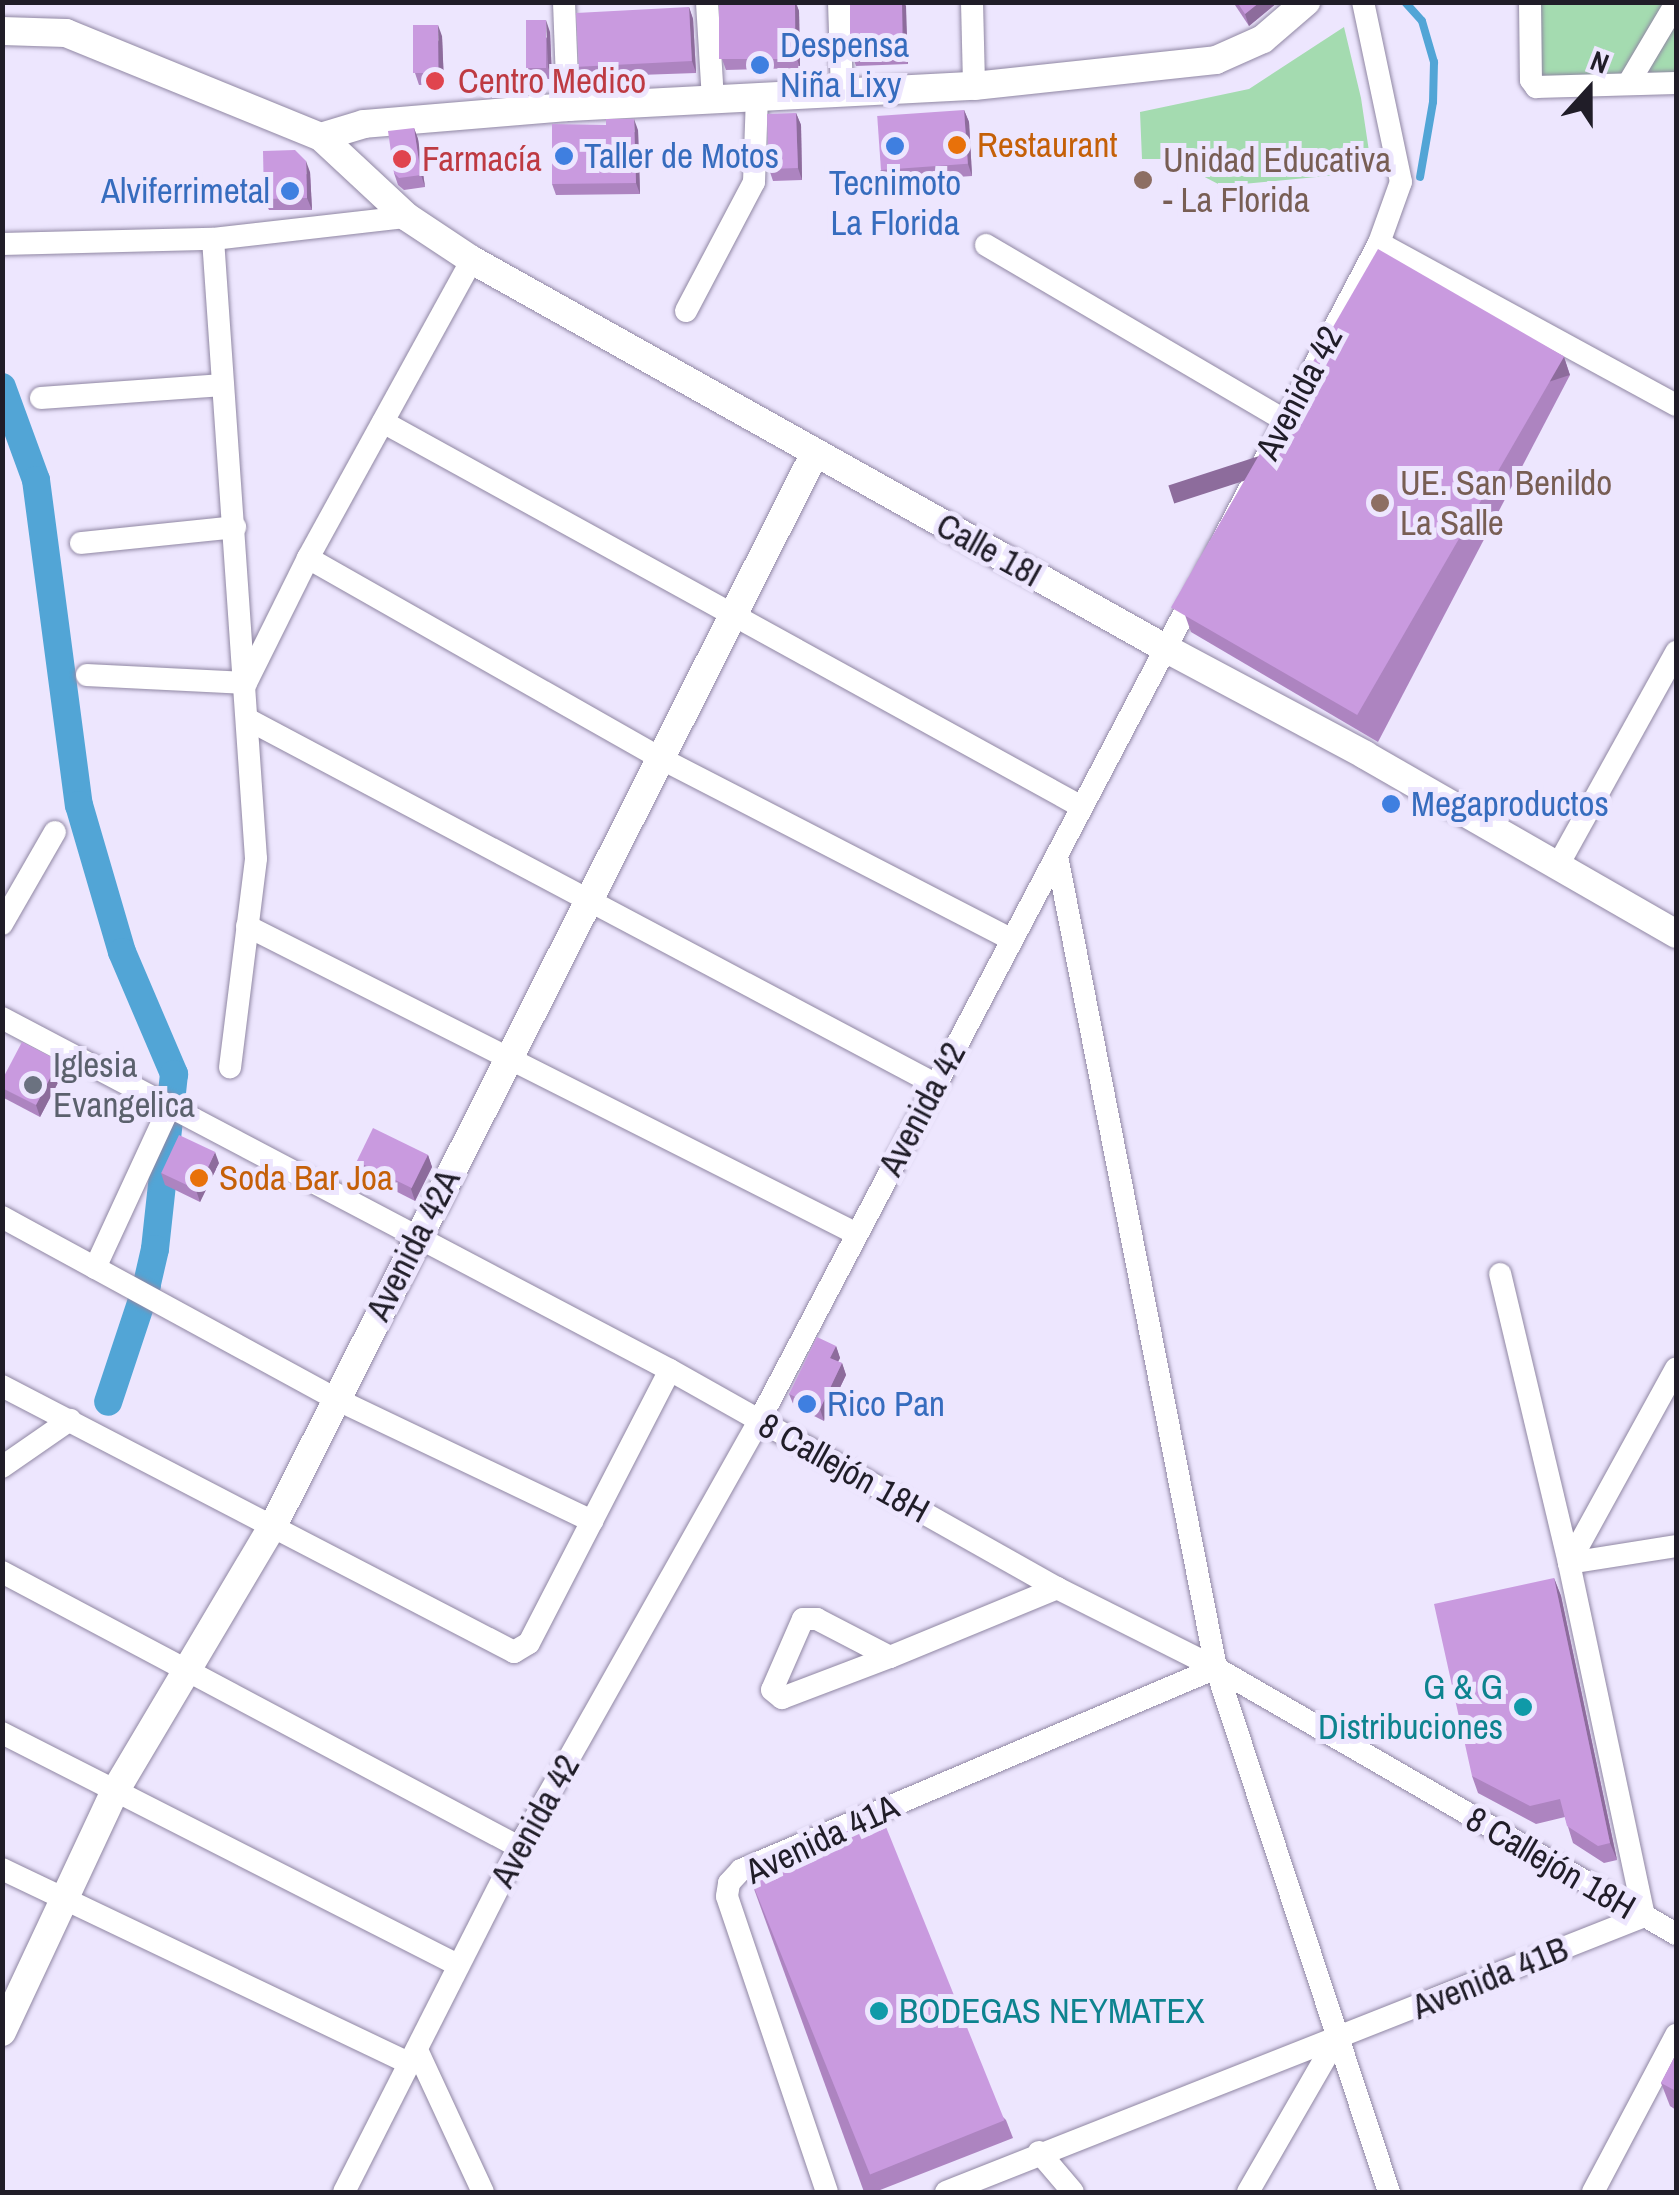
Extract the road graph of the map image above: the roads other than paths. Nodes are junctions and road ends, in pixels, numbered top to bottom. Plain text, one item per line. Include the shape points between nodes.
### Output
1 (564, 2) edge
2 (707, 2) edge
3 (838, 2) edge
4 (972, 2) edge
5 (1306, 2) edge
6 (1363, 2) edge
7 (1530, 2) edge
8 (1676, 3) edge
9 (2, 31) edge
10 (1676, 83) edge
11 (1628, 84) junction
12 (974, 86) junction
13 (842, 92) junction
14 (757, 97) junction
15 (713, 99) junction
16 (568, 106) junction
17 (322, 138) junction
18 (407, 217) junction
19 (213, 239) junction
20 (2, 244) edge
21 (1379, 244) junction
22 (986, 245) dead end
23 (472, 260) junction
24 (686, 311) dead end
25 (223, 385) junction
26 (41, 398) dead end
27 (1676, 404) edge
28 (1284, 420) junction
29 (383, 422) junction
30 (815, 452) junction
31 (234, 528) junction
32 (81, 543) dead end
33 (308, 558) junction
34 (733, 614) junction
35 (1163, 647) junction
36 (1676, 652) edge
37 (87, 675) dead end
38 (246, 684) junction
39 (249, 720) junction
40 (660, 758) junction
41 (1080, 806) junction
42 (55, 832) dead end
43 (1057, 856) junction
44 (1557, 867) junction
45 (588, 898) junction
46 (2, 924) edge
47 (247, 926) junction
48 (1676, 934) edge
49 (1011, 939) junction
50 (2, 1018) edge
51 (506, 1060) junction
52 (230, 1067) dead end
53 (935, 1084) junction
54 (170, 1106) junction
55 (2, 1218) edge
56 (857, 1234) junction
57 (415, 1238) junction
58 (95, 1268) junction
59 (1500, 1274) dead end
60 (1676, 1368) edge
61 (670, 1370) junction
62 (2, 1386) edge
63 (336, 1399) junction
64 (70, 1420) junction
65 (759, 1421) junction
66 (2, 1467) edge
67 (592, 1522) junction
68 (274, 1524) junction
69 (1676, 1546) edge
70 (1569, 1563) junction
71 (2, 1572) edge
72 (1057, 1588) junction
73 (890, 1657) junction
74 (185, 1667) junction
75 (1216, 1668) junction
76 (2, 1733) edge
77 (114, 1793) junction
78 (520, 1847) junction
79 (2, 1869) edge
80 (63, 1898) junction
81 (1644, 1916) junction
82 (1676, 1934) edge
83 (458, 1965) junction
84 (2, 2032) edge
85 (1676, 2034) edge
86 (1337, 2038) junction
87 (413, 2057) junction
88 (1039, 2152) junction
89 (344, 2192) edge
90 (483, 2192) edge
91 (827, 2192) edge
92 (946, 2192) edge
93 (1073, 2192) edge
94 (1248, 2192) edge
95 (1389, 2192) edge
96 (1593, 2192) edge

1 - 16 street
2 - 15 street
3 - 13 street
4 - 12 street
5 - 12 street via 1264,40 1216,60
6 - 21 street, Avenida 42 via 1400,182
7 - 11 street via 1536,87
8 - 11 street
9 - 17 street via 66,32
10 - 11 street
12 - 13 street
13 - 14 street
14 - 15 street
14 - 24 street via 754,182
15 - 16 street
16 - 17 street via 364,124
17 - 18 street, Calle 18I
18 - 19 street
18 - 23 street, Calle 18I
19 - 20 street
19 - 25 street
21 - 27 street
21 - 28 street, Avenida 42
22 - 28 street
23 - 29 street
23 - 30 street, Calle 18I
25 - 26 street
25 - 31 street
28 - 35 street, Avenida 42
29 - 33 street
29 - 34 street
30 - 34 street, Avenida 42A
30 - 35 street, Calle 18I
31 - 32 street
31 - 38 street
33 - 38 street
33 - 40 street
34 - 40 street, Avenida 42A
34 - 41 street
35 - 41 street, Avenida 42
35 - 44 street, Calle 18I
36 - 44 street
37 - 38 street
38 - 39 street
39 - 45 street
39 - 47 street via 256,860
40 - 45 street, Avenida 42A
40 - 49 street
41 - 43 street, Avenida 42
42 - 46 street
43 - 49 street, Avenida 42
43 - 75 street
44 - 48 street, Calle 18I
45 - 51 street, Avenida 42A
45 - 53 street
47 - 51 street
47 - 52 street
49 - 53 street, Avenida 42
50 - 54 street, 8 Callejón 18H
51 - 56 street
51 - 57 street, Avenida 42A
53 - 56 street, Avenida 42
54 - 57 street, 8 Callejón 18H
54 - 58 street
55 - 58 street
56 - 65 street, Avenida 42
57 - 61 street, 8 Callejón 18H
57 - 63 street, Avenida 42A
58 - 63 street
59 - 70 street
60 - 70 street
61 - 65 street, 8 Callejón 18H
61 - 67 street
62 - 64 street
63 - 67 street
63 - 68 street, Avenida 42A
64 - 66 street
64 - 68 street
65 - 72 street, 8 Callejón 18H
65 - 78 street, Avenida 42
67 - 68 street via 529,1643 514,1652
68 - 74 street, Avenida 42A
69 - 70 street
70 - 81 street
71 - 74 street
72 - 73 street
72 - 75 street, 8 Callejón 18H
73 - 73 street via 782,1698 772,1690 804,1619 817,1619
74 - 77 street, Avenida 42A
74 - 78 street
75 - 81 street, 8 Callejón 18H
75 - 86 street
75 - 91 street, Avenida 41A via 741,1870 729,1884 727,1896
76 - 77 street
77 - 80 street, Avenida 42A
77 - 83 street
78 - 83 street, Avenida 42
79 - 80 street
80 - 84 street, Avenida 42A
80 - 87 street
81 - 82 street, 8 Callejón 18H
81 - 86 street, Avenida 41B
83 - 87 street, Avenida 42
85 - 96 street
86 - 88 street, Avenida 41B
86 - 94 street
86 - 95 street
87 - 89 street, Avenida 42
87 - 90 street
88 - 92 street, Avenida 41B
88 - 93 street

